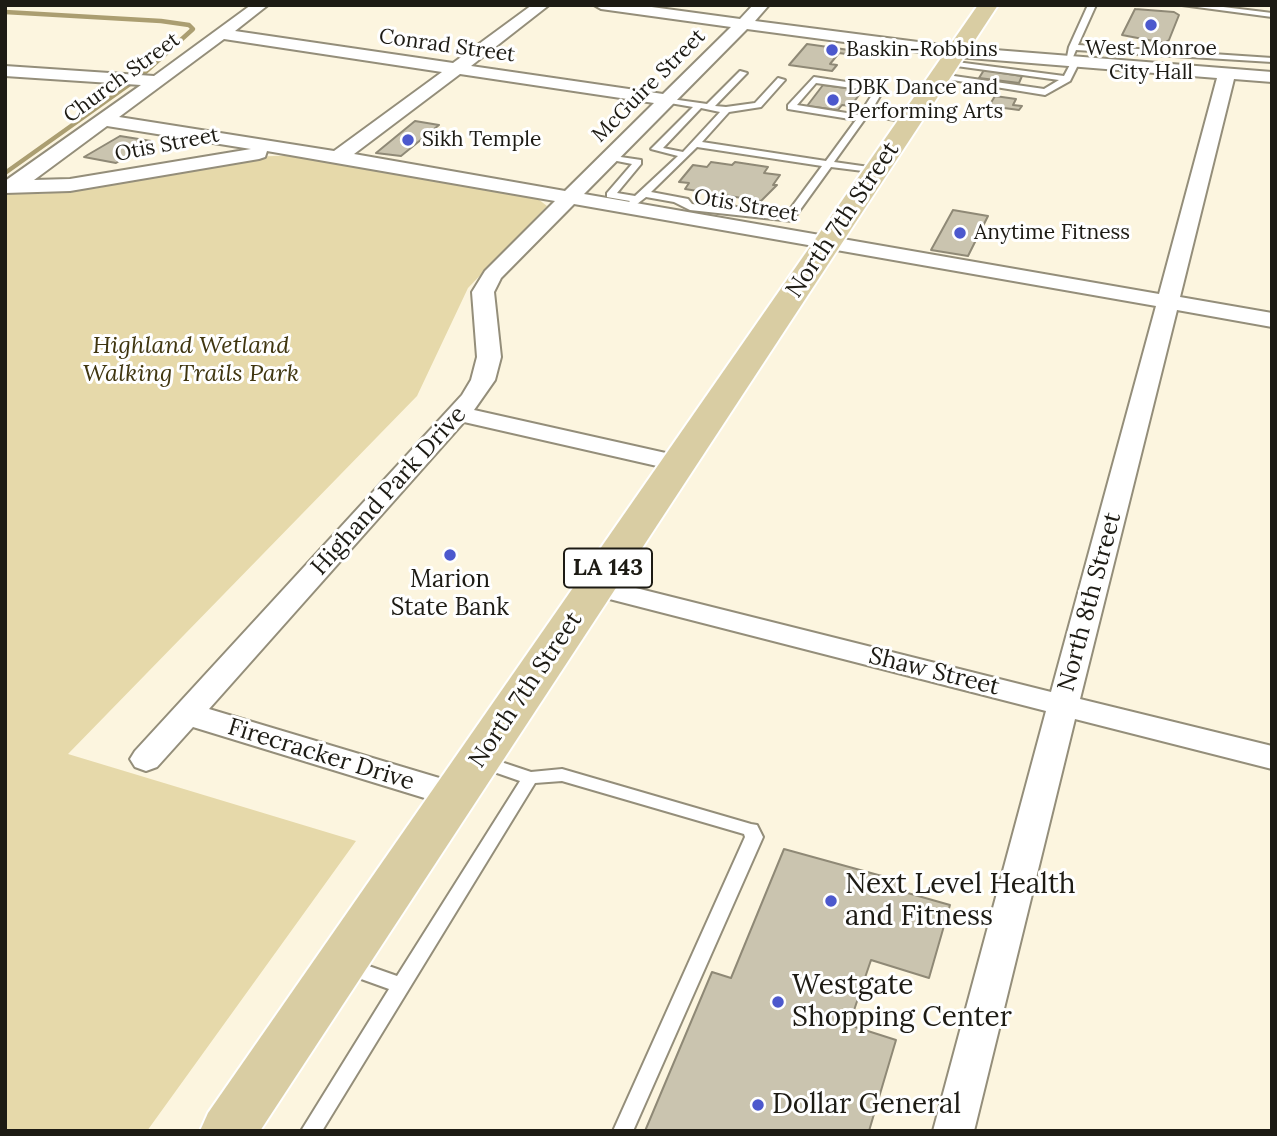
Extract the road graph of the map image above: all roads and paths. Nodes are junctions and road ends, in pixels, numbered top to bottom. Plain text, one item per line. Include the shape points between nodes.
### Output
1 (542, 5) edge
2 (601, 5) edge
3 (762, 5) edge
4 (988, 5) edge
5 (1092, 5) edge
6 (1186, 5) edge
7 (254, 6) edge
8 (1272, 15) edge
9 (744, 24) junction
10 (221, 34) junction
11 (1072, 57) junction
12 (1272, 60) edge
13 (949, 64) junction
14 (1229, 65) junction
15 (457, 69) junction
16 (5, 71) edge
17 (743, 73) dead end
18 (1272, 77) edge
19 (1067, 79) junction
20 (781, 80) dead end
21 (157, 81) junction
22 (667, 100) junction
23 (704, 106) junction
24 (726, 110) junction
25 (863, 115) junction
26 (911, 119) junction
27 (104, 120) junction
28 (695, 144) junction
29 (685, 155) junction
30 (338, 157) junction
31 (610, 157) junction
32 (828, 163) junction
33 (877, 170) junction
34 (8, 187) edge
35 (567, 198) junction
36 (635, 200) junction
37 (678, 200) junction
38 (710, 206) dead end
39 (731, 209) dead end
40 (757, 219) junction
41 (827, 244) junction
42 (1167, 302) junction
43 (1272, 320) edge
44 (460, 414) junction
45 (679, 463) junction
46 (596, 587) junction
47 (1063, 704) junction
48 (188, 714) junction
49 (1272, 758) edge
50 (146, 759) dead end
51 (478, 761) junction
52 (530, 778) junction
53 (454, 795) junction
54 (341, 965) junction
55 (401, 985) junction
56 (228, 1131) edge
57 (311, 1131) edge
58 (623, 1131) edge
59 (953, 1131) edge

1 - 15 street
2 - 9 street
3 - 9 street, McGuire Street
4 - 13 main road, North 7th Street / LA 143
5 - 11 lane
6 - 8 lane
7 - 10 street, Church Street
9 - 13 street
9 - 22 street, McGuire Street
10 - 15 street, Conrad Street
10 - 21 street, Church Street
11 - 13 street
11 - 14 street
11 - 19 lane
12 - 14 lane
13 - 19 lane
13 - 19 lane via 1045,92
13 - 26 main road, North 7th Street / LA 143
14 - 18 street
14 - 42 street, North 8th Street
15 - 22 street, Conrad Street
15 - 30 street
16 - 21 street
17 - 23 lane
20 - 24 lane via 758,105
21 - 27 street, Church Street
22 - 23 lane
22 - 31 street, McGuire Street
23 - 24 lane
23 - 29 lane via 656,149
24 - 28 lane
25 - 25 lane via 879,91 814,80 791,107
25 - 26 lane
25 - 32 lane
26 - 33 main road, North 7th Street / LA 143
27 - 30 street, Otis Street
27 - 34 street, Church Street
28 - 29 lane
28 - 32 lane
29 - 36 lane
30 - 34 street, Otis Street via 244,154 101,181
30 - 35 street, Otis Street
31 - 35 street, McGuire Street
31 - 36 lane via 638,162 610,195
32 - 33 lane
32 - 40 lane via 788,219
33 - 41 main road, North 7th Street / LA 143
35 - 36 street, Otis Street
35 - 44 street, Highand Park Drive via 486,284 482,303 487,370
36 - 37 lane
36 - 40 street, Otis Street
37 - 38 lane
37 - 40 lane via 690,207
39 - 40 lane
40 - 41 street, Otis Street
41 - 42 street, Otis Street
41 - 45 main road, North 7th Street / LA 143
42 - 43 street, Otis Street
42 - 47 street, North 8th Street
44 - 45 street
44 - 48 street, Highand Park Drive
45 - 46 main road, North 7th Street / LA 143
46 - 47 street, Shaw Street
46 - 51 main road, North 7th Street / LA 143
47 - 49 street, Shaw Street
47 - 59 street, North 8th Street
48 - 50 street, Highand Park Drive
48 - 53 street, Firecracker Drive
51 - 52 lane
51 - 53 main road, North 7th Street / LA 143
52 - 55 lane
52 - 58 lane via 562,775 751,830 753,842
53 - 54 main road, North 7th Street / LA 143
54 - 55 lane
54 - 56 main road, North 7th Street / LA 143
55 - 57 lane

